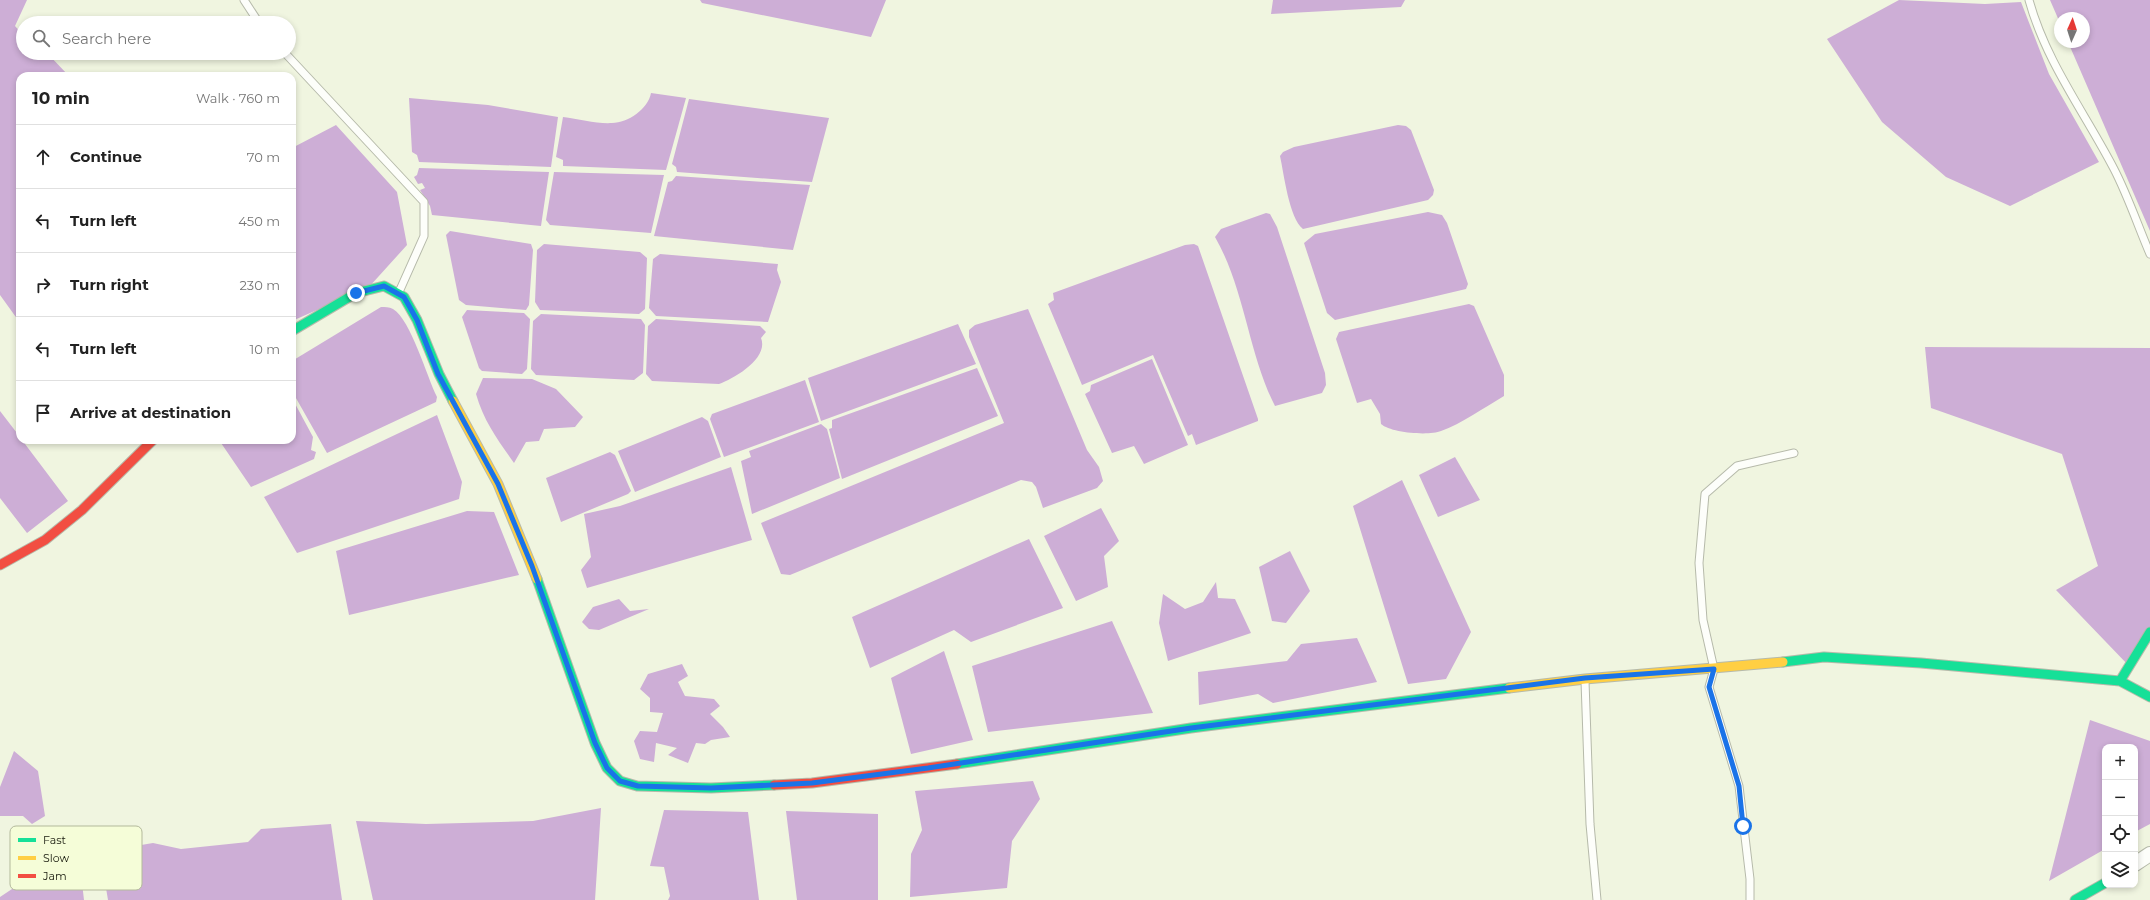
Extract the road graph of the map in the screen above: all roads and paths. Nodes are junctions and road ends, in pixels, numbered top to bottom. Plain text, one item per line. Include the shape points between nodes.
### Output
1 (244, 0) edge
2 (2029, 0) edge
3 (254, 16) edge
4 (292, 60) edge
5 (2150, 254) edge
6 (398, 294) junction
7 (296, 329) edge
8 (149, 444) edge
9 (1794, 453) dead end
10 (0, 565) edge
11 (2150, 632) edge
12 (1714, 669) junction
13 (1585, 678) junction
14 (2120, 682) junction
15 (2150, 697) edge
16 (2150, 854) edge
17 (2138, 862) edge
18 (2102, 884) edge
19 (1597, 900) edge
20 (1750, 900) edge
21 (2075, 900) edge

1 - 3 lane
2 - 5 lane via 2034,17 2067,89 2115,170
4 - 6 lane via 424,202 424,236
6 - 7 street via 384,286 356,293
6 - 13 street via 404,297 417,320 438,374 498,484 532,566 595,743 607,768 620,781 638,786 711,788 812,783 1191,728
8 - 10 street via 82,510 45,540
9 - 12 lane via 1737,466 1705,494 1700,563 1703,620
11 - 14 street
12 - 13 street
12 - 14 street via 1824,657 1921,663
12 - 20 lane via 1709,687 1739,786 1750,879
13 - 19 lane via 1590,824
14 - 15 street
16 - 17 street
18 - 21 street

